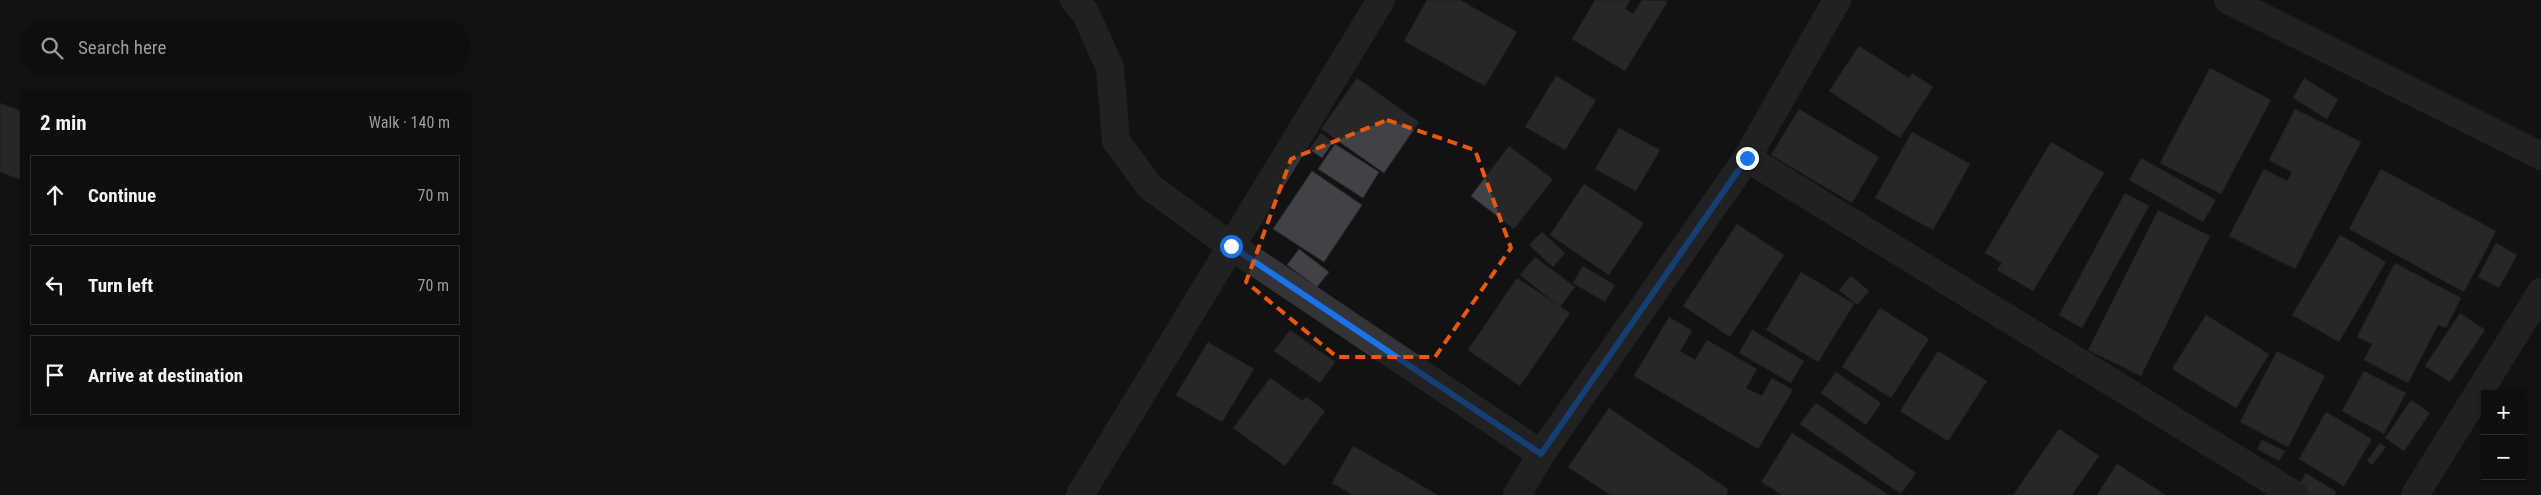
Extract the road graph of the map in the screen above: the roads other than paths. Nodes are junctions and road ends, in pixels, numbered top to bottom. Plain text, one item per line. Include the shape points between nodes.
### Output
1 (1074, 0) edge
2 (1381, 0) edge
3 (1837, 0) edge
4 (2228, 0) edge
5 (2541, 156) edge
6 (1747, 158) junction
7 (1231, 246) junction
8 (2541, 292) edge
9 (1541, 454) junction
10 (1080, 495) edge
11 (1517, 495) edge
12 (2295, 495) edge
13 (2415, 495) edge

1 - 7 street via 1085,12 1110,68 1116,141 1150,187
2 - 7 street
3 - 6 street
4 - 5 street
6 - 9 street
6 - 12 street
7 - 9 street
7 - 10 street
8 - 13 street
9 - 11 street

